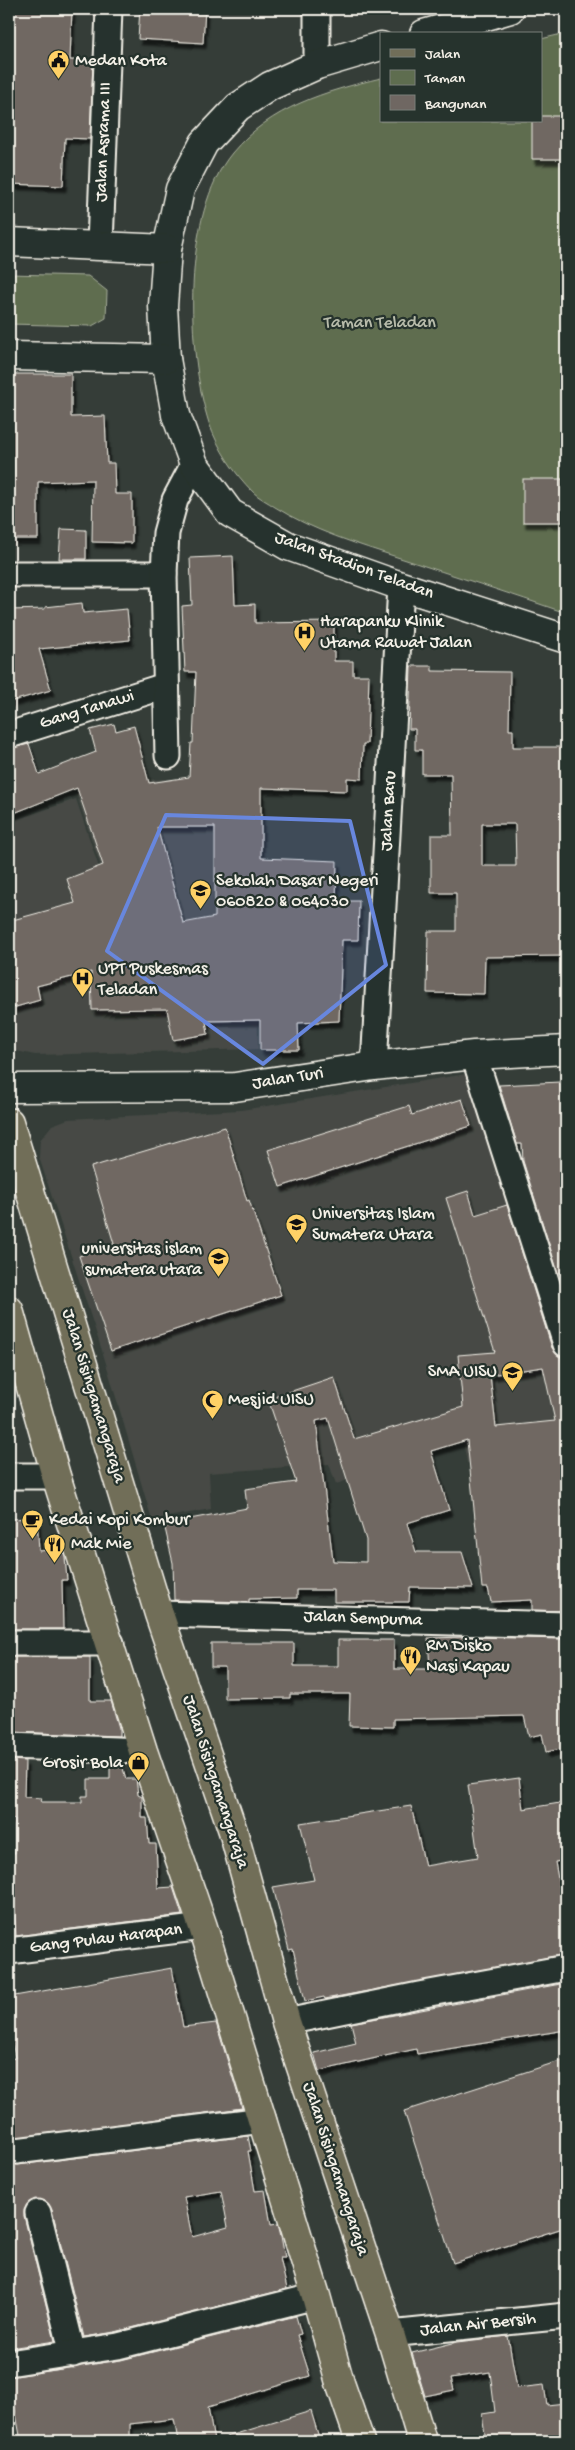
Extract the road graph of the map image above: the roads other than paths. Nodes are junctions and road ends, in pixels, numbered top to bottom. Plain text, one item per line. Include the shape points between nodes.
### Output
1 (109, 9) edge
2 (317, 9) edge
3 (508, 9) edge
4 (431, 32) edge
5 (380, 46) edge
6 (317, 65) junction
7 (9, 242) edge
8 (100, 245) junction
9 (167, 249) junction
10 (9, 356) edge
11 (166, 360) junction
12 (194, 464) junction
13 (9, 574) edge
14 (164, 574) junction
15 (401, 586) junction
16 (566, 639) edge
17 (165, 686) junction
18 (9, 735) edge
19 (168, 756) dead end
20 (566, 1050) edge
21 (474, 1055) junction
22 (374, 1066) junction
23 (9, 1088) edge
24 (9, 1122) edge
25 (9, 1310) edge
26 (13, 1337) edge
27 (566, 1344) edge
28 (9, 1476) edge
29 (56, 1476) junction
30 (159, 1614) junction
31 (566, 1625) edge
32 (9, 1643) edge
33 (111, 1643) junction
34 (9, 1746) edge
35 (143, 1751) junction
36 (203, 1927) junction
37 (9, 1951) edge
38 (566, 1968) edge
39 (286, 2022) junction
40 (263, 2120) junction
41 (16, 2151) dead end
42 (38, 2213) dead end
43 (316, 2296) junction
44 (566, 2316) edge
45 (390, 2334) junction
46 (73, 2354) junction
47 (9, 2364) edge
48 (360, 2441) edge
49 (422, 2441) edge

1 - 8 street, Jalan Asrama III
2 - 6 street
3 - 4 street
5 - 6 street, Jalan Stadion Teladan
6 - 9 street, Jalan Stadion Teladan via 270,86 238,107 204,143 180,189
7 - 8 street
8 - 9 street
9 - 11 street, Jalan Stadion Teladan via 163,306
10 - 11 street
11 - 12 street, Jalan Stadion Teladan via 176,415
12 - 14 street via 175,500 166,532
12 - 15 street, Jalan Stadion Teladan via 230,512 288,546
13 - 14 street
14 - 17 street
15 - 16 street, Jalan Stadion Teladan
15 - 22 street, Jalan Baru
17 - 18 street, Gang Tanawi
17 - 19 street
20 - 21 street, Jalan Turi
21 - 22 street, Jalan Turi
21 - 27 street
22 - 23 street, Jalan Turi via 235,1087
24 - 30 main road, Jalan Sisingamangaraja
25 - 26 main road
26 - 29 main road
28 - 29 street
29 - 33 main road
30 - 31 street, Jalan Sempurna
30 - 39 main road, Jalan Sisingamangaraja via 233,1831
32 - 33 street
33 - 35 main road
34 - 35 street
35 - 36 main road
36 - 37 street, Gang Pulau Harapan
36 - 40 main road
38 - 39 street
39 - 45 main road, Jalan Sisingamangaraja
40 - 41 street
40 - 43 main road
42 - 46 street
43 - 46 street via 118,2346
43 - 48 main road
44 - 45 street, Jalan Air Bersih
45 - 49 main road, Jalan Sisingamangaraja
46 - 47 street

